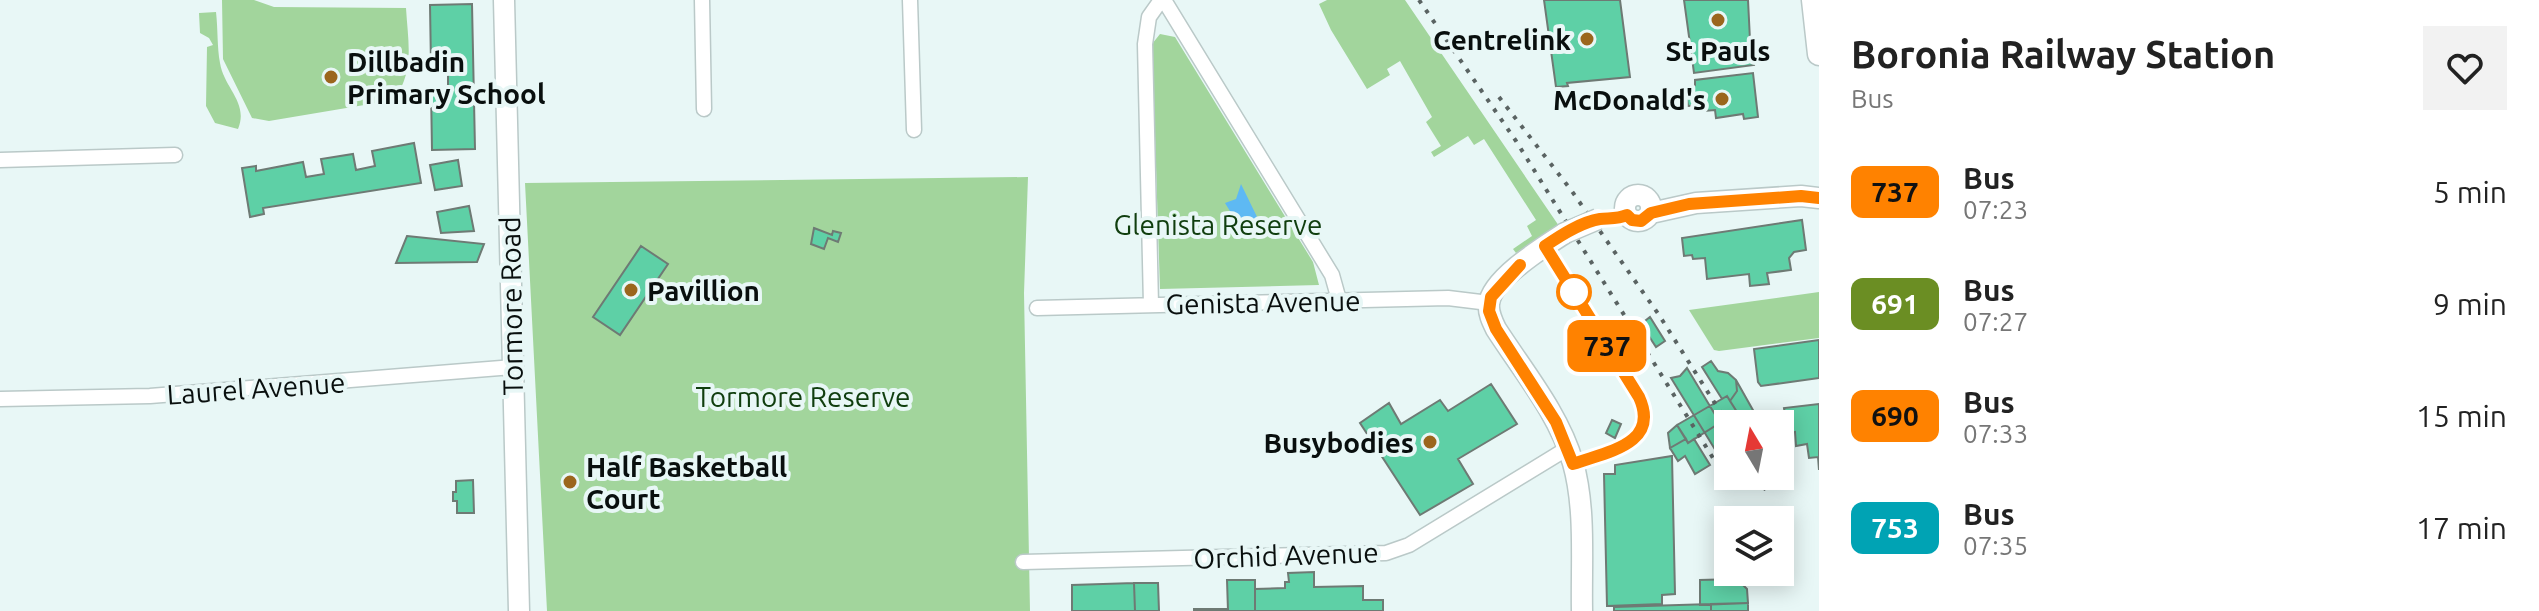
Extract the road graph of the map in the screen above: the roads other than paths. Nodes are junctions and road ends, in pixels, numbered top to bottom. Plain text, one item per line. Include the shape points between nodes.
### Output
1 (504, 0) edge
2 (702, 0) edge
3 (910, 0) edge
4 (1162, 0) edge
5 (1813, 0) edge
6 (1819, 54) edge
7 (704, 109) dead end
8 (914, 130) dead end
9 (175, 155) dead end
10 (0, 160) edge
11 (1819, 198) edge
12 (1339, 300) junction
13 (1489, 303) junction
14 (1151, 305) junction
15 (1037, 308) dead end
16 (512, 367) junction
17 (0, 399) edge
18 (1568, 448) junction
19 (1023, 562) dead end
20 (519, 611) edge
21 (1582, 611) edge

1 - 16 main road, Tormore Road
2 - 7 street
3 - 8 street
4 - 12 street via 1332,275
4 - 14 street via 1149,17 1145,44
5 - 6 main road
9 - 10 street
11 - 13 main road, bridge via 1650,206 1637,195 1618,219 1598,219 1565,233 1508,275
12 - 13 street, Genista Avenue via 1448,298
12 - 14 street, Genista Avenue
13 - 18 main road via 1496,329
14 - 15 street, Genista Avenue
16 - 17 street, Laurel Avenue via 150,396
16 - 20 main road, Tormore Road
18 - 19 street, Orchid Avenue via 1409,545 1386,553
18 - 21 main road via 1578,488

